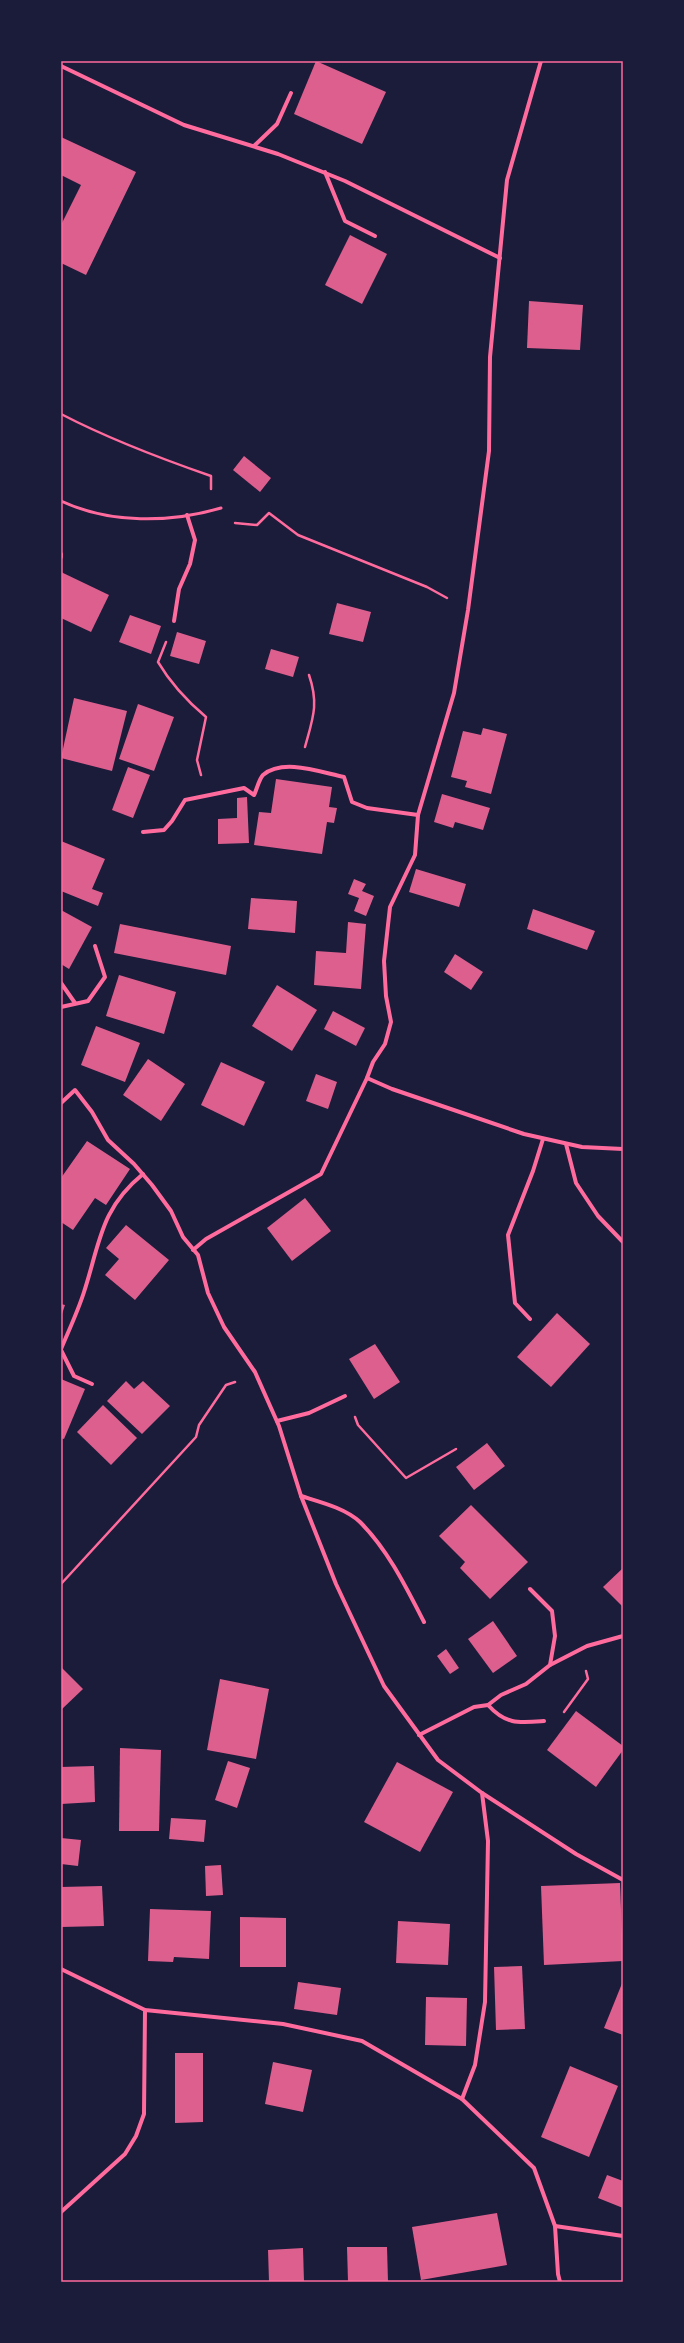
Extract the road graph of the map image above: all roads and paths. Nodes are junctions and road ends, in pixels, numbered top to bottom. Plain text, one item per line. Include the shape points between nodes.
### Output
1 (541, 61) edge
2 (61, 66) edge
3 (291, 93) dead end
4 (254, 146) junction
5 (325, 172) junction
6 (375, 236) dead end
7 (500, 258) junction
8 (61, 414) edge
9 (61, 501) edge
10 (221, 508) junction
11 (187, 515) junction
12 (468, 610) junction
13 (174, 621) joint
14 (309, 675) dead end
15 (299, 768) junction
16 (206, 795) junction
17 (418, 815) junction
18 (144, 832) dead end
19 (96, 946) dead end
20 (61, 983) edge
21 (75, 1003) junction
22 (61, 1007) edge
23 (367, 1078) junction
24 (61, 1103) edge
25 (543, 1139) junction
26 (566, 1144) junction
27 (623, 1149) edge
28 (143, 1174) junction
29 (623, 1242) edge
30 (193, 1250) junction
31 (530, 1319) dead end
32 (61, 1349) edge
33 (252, 1368) junction
34 (92, 1384) dead end
35 (345, 1396) joint
36 (277, 1421) junction
37 (456, 1449) dead end
38 (301, 1496) junction
39 (61, 1584) edge
40 (530, 1589) dead end
41 (424, 1622) dead end
42 (623, 1636) edge
43 (574, 1652) junction
44 (550, 1665) junction
45 (488, 1704) junction
46 (544, 1721) joint
47 (419, 1735) junction
48 (482, 1793) junction
49 (623, 1880) edge
50 (61, 1969) edge
51 (145, 2010) junction
52 (462, 2099) junction
53 (61, 2212) edge
54 (555, 2226) junction
55 (623, 2236) edge
56 (560, 2282) edge

1 - 7 street via 507,180
2 - 4 street via 184,125
3 - 4 street via 277,124
4 - 5 street
5 - 6 street via 345,221
5 - 7 street
7 - 12 street via 490,357 489,451
8 - 10 path via 101,434 211,476 212,496
9 - 11 lane via 80,510 142,520
10 - 11 lane
10 - 12 path via 236,525 257,525 269,513 298,535 427,587
11 - 13 street via 195,540 190,564 179,589
12 - 17 street via 454,693
13 - 16 path via 158,662 176,687 206,717 197,760
14 - 15 path via 316,694 312,721
15 - 16 street via 277,767 262,776 254,795 244,788
15 - 17 street via 344,777 352,802 367,808
16 - 18 street via 185,800 164,830
17 - 23 street via 415,855 390,907 384,961 386,996 391,1022 385,1044 373,1062
19 - 21 street via 105,977 88,1002
20 - 21 street
21 - 22 street
23 - 25 street via 392,1089
23 - 30 street via 321,1174 206,1239
24 - 28 street via 75,1090 92,1112 108,1140
25 - 26 street
25 - 31 street via 508,1235 515,1304
26 - 27 street via 582,1148
26 - 29 street via 576,1183 598,1216
28 - 30 street via 171,1211 183,1237
28 - 32 street via 128,1186 101,1230 84,1293
30 - 33 street via 198,1255 208,1293 224,1327
32 - 34 street via 74,1376
33 - 36 street
33 - 39 path via 247,1377 226,1385 199,1425 196,1437
35 - 36 street via 309,1413
35 - 37 path via 358,1425 406,1478
36 - 38 street
38 - 41 street via 328,1504 359,1521 389,1557
38 - 47 street via 339,1591 384,1686
40 - 44 street via 552,1611 555,1636
42 - 43 street
43 - 44 street
43 - 46 path via 587,1671 588,1679 563,1713
44 - 45 street via 526,1684 501,1694
45 - 46 street via 499,1716 518,1723
45 - 47 street via 474,1707
47 - 48 street via 438,1760
48 - 49 street via 576,1854
48 - 52 street via 488,1840 485,2002 475,2066
50 - 51 street
51 - 52 street via 283,2024 362,2041
51 - 53 street via 144,2114 136,2136 125,2154
52 - 54 street via 534,2168
54 - 55 street
54 - 56 street

